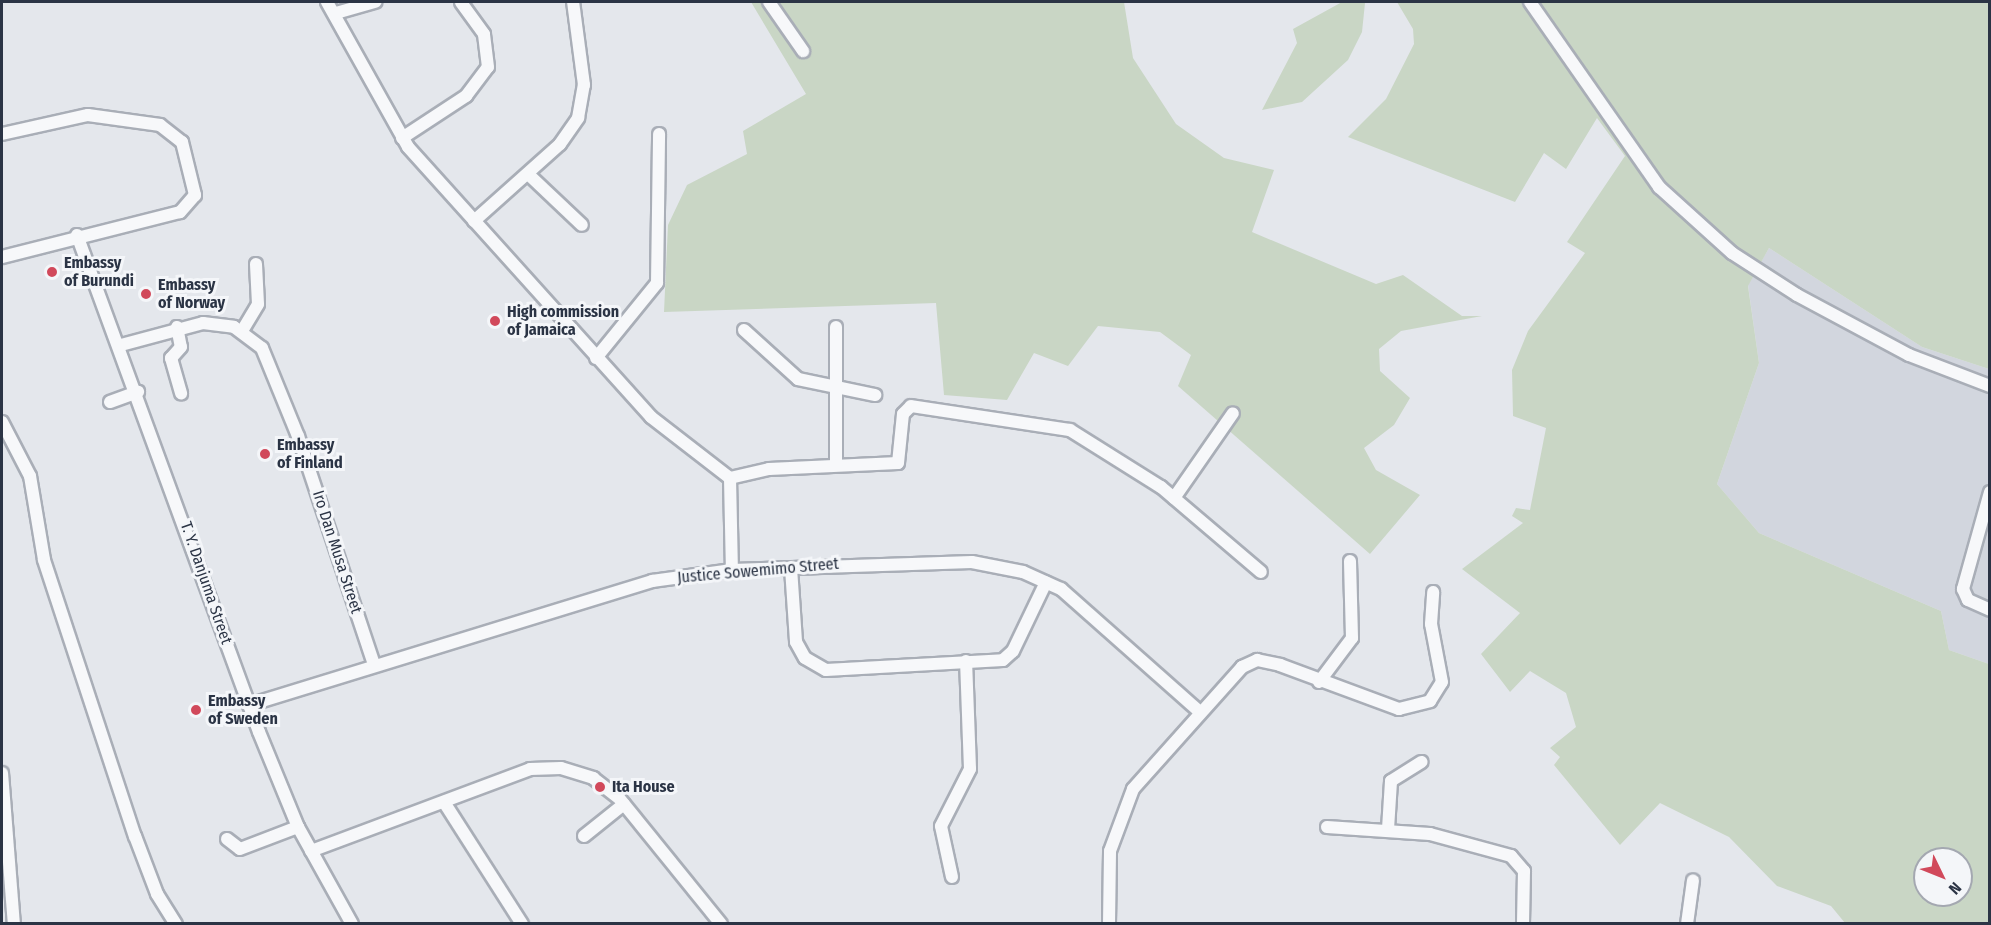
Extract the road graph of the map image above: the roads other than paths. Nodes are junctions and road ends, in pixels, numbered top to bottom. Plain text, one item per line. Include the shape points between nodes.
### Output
1 (327, 2) edge
2 (375, 2) edge
3 (461, 2) edge
4 (573, 2) edge
5 (769, 2) edge
6 (1530, 2) edge
7 (336, 13) junction
8 (803, 51) dead end
9 (2, 134) edge
10 (659, 134) dead end
11 (402, 138) junction
12 (528, 174) junction
13 (474, 221) junction
14 (582, 225) dead end
15 (77, 235) junction
16 (2, 257) edge
17 (256, 264) dead end
18 (177, 327) junction
19 (836, 327) dead end
20 (744, 330) dead end
21 (242, 331) junction
22 (121, 345) junction
23 (596, 358) junction
24 (1989, 386) edge
25 (834, 390) junction
26 (138, 392) junction
27 (181, 394) dead end
28 (875, 395) dead end
29 (110, 402) dead end
30 (1233, 413) dead end
31 (2, 422) edge
32 (836, 465) junction
33 (730, 478) junction
34 (1989, 492) edge
35 (1174, 498) junction
36 (1350, 561) dead end
37 (791, 568) junction
38 (732, 570) junction
39 (1261, 572) dead end
40 (1046, 582) junction
41 (1433, 591) dead end
42 (1988, 611) edge
43 (966, 661) junction
44 (374, 665) junction
45 (1319, 682) junction
46 (249, 705) junction
47 (1199, 711) junction
48 (1421, 762) dead end
49 (2, 773) edge
50 (444, 802) junction
51 (624, 804) junction
52 (298, 826) junction
53 (1327, 827) dead end
54 (1388, 829) junction
55 (584, 836) dead end
56 (227, 839) dead end
57 (311, 850) junction
58 (952, 877) dead end
59 (1693, 880) dead end
60 (14, 924) edge
61 (176, 924) edge
62 (352, 924) edge
63 (522, 924) edge
64 (721, 924) edge
65 (1108, 924) edge
66 (1523, 924) edge
67 (1687, 924) edge

1 - 7 street
2 - 7 street
3 - 11 street via 484,34 488,67 466,96
4 - 12 street via 583,105 572,130
5 - 8 street
6 - 24 street via 1659,187 1732,253 1797,295 1909,355
7 - 11 street
9 - 15 street via 71,116 106,114 160,125 182,142 195,189 189,206
10 - 23 street via 657,283
11 - 13 street
12 - 13 street
12 - 14 street
13 - 23 street
15 - 16 street
15 - 22 street, T. Y. Danjuma Street
17 - 21 street via 258,304
18 - 21 street via 212,324
18 - 22 street
18 - 27 street via 181,347 171,358
19 - 25 street
20 - 25 street via 783,372
21 - 44 street, Iro Dan Musa Street via 273,363
22 - 26 street, T. Y. Danjuma Street
23 - 33 street via 651,417
25 - 28 street
25 - 32 street
26 - 29 street
26 - 46 street, T. Y. Danjuma Street
30 - 35 street
31 - 61 street via 30,476 44,560 135,836 158,894
32 - 33 street via 759,470
32 - 35 street via 898,463 903,454 903,414 919,405 1070,429
33 - 38 street
34 - 42 street via 1963,581 1968,600
35 - 39 street
36 - 45 street via 1352,638
37 - 38 street, Justice Sowemimo Street
37 - 40 street, Justice Sowemimo Street via 972,562
37 - 43 street via 796,642 812,664 826,670
38 - 44 street, Justice Sowemimo Street via 652,581
40 - 43 street via 1009,656
40 - 47 street, Justice Sowemimo Street via 1121,638
41 - 45 street via 1431,624 1442,682 1435,698 1399,709
43 - 58 street via 970,769 941,826
44 - 46 street, Justice Sowemimo Street
45 - 47 street via 1257,660 1242,667
46 - 52 street, T. Y. Danjuma Street
47 - 65 street via 1154,760 1118,821 1107,874
48 - 54 street via 1391,781
49 - 60 street via 12,846
50 - 51 street via 530,769 561,768 593,778
50 - 57 street
50 - 63 street
51 - 55 street
51 - 64 street
52 - 56 street via 240,849
52 - 57 street, T. Y. Danjuma Street
53 - 54 street
54 - 66 street via 1430,834 1516,859 1524,871
57 - 62 street, T. Y. Danjuma Street
59 - 67 street

